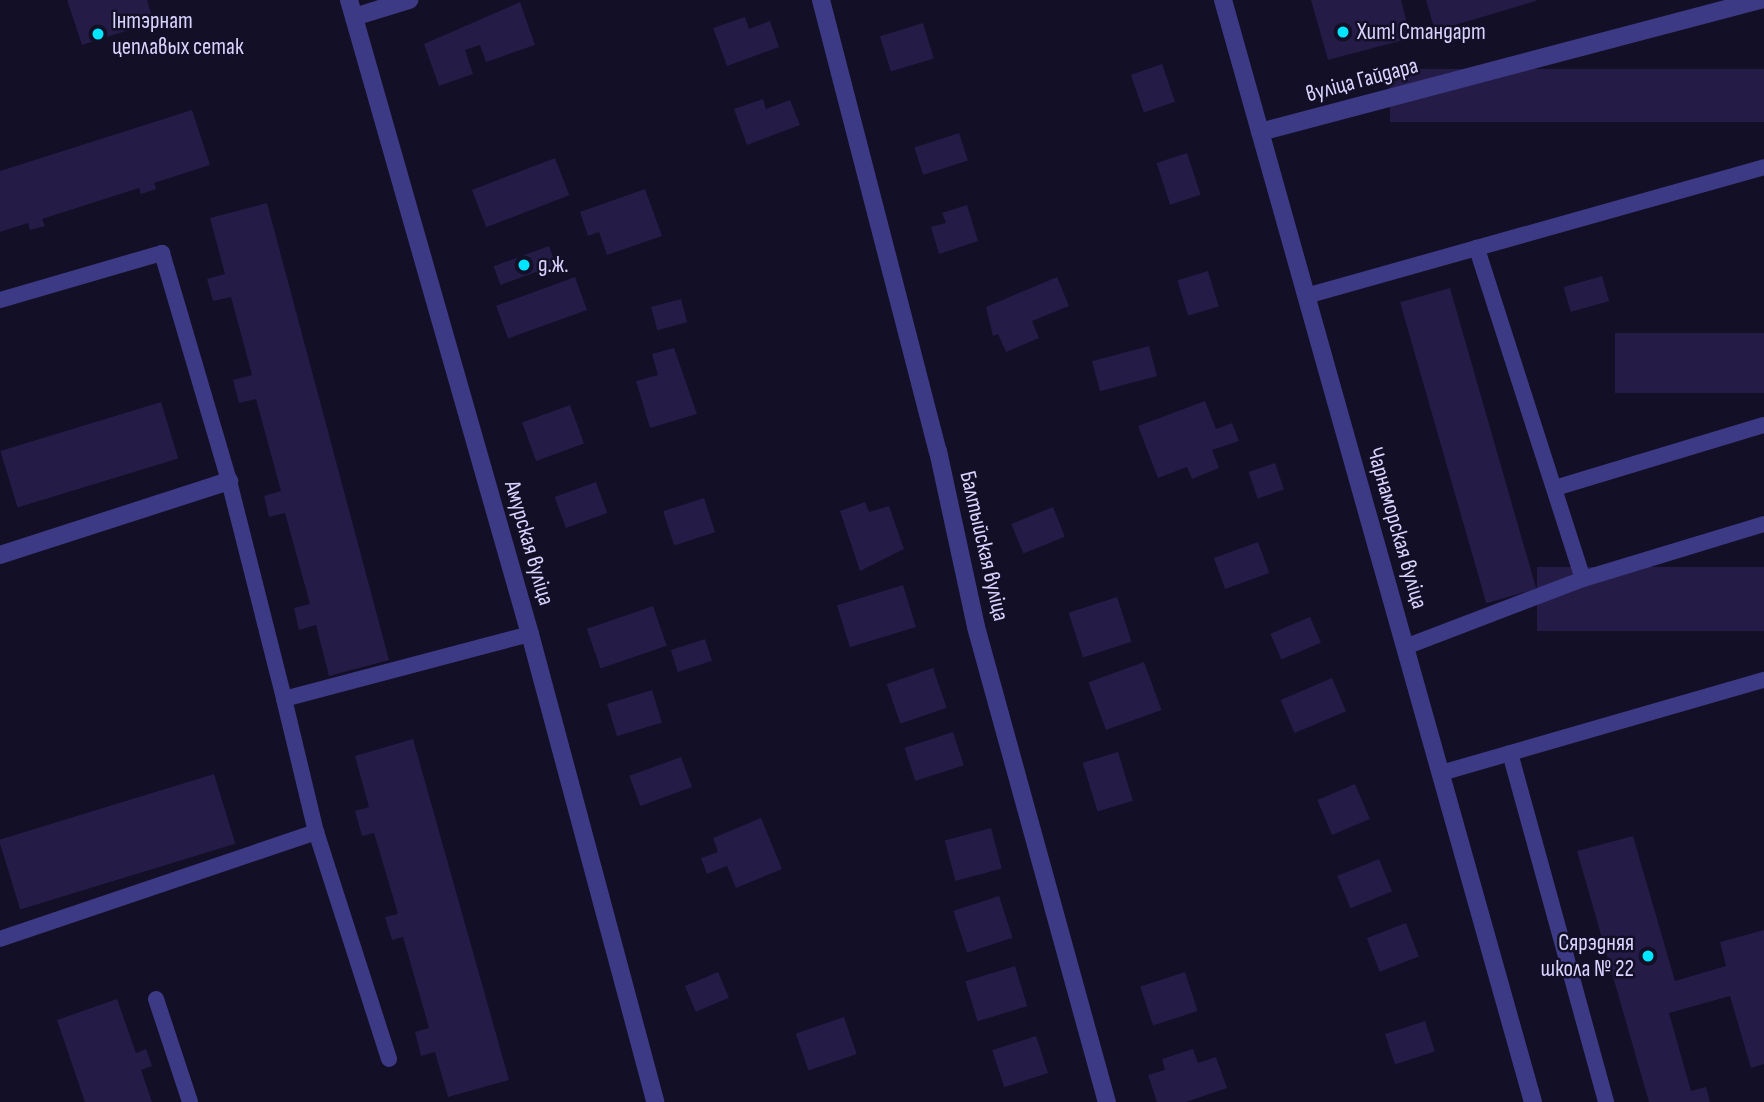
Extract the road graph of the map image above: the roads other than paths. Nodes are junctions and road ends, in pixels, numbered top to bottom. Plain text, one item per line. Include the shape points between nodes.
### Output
1 (410, 0) edge
2 (821, 0) edge
3 (1223, 0) edge
4 (1760, 0) edge
5 (351, 8) edge
6 (1260, 132) junction
7 (1764, 167) edge
8 (1477, 248) junction
9 (1306, 296) junction
10 (0, 300) edge
11 (1764, 425) edge
12 (229, 481) junction
13 (1555, 488) junction
14 (1764, 524) edge
15 (0, 555) edge
16 (1583, 579) junction
17 (530, 634) junction
18 (1405, 647) junction
19 (1764, 680) edge
20 (284, 699) junction
21 (1510, 753) junction
22 (1441, 773) junction
23 (316, 832) junction
24 (0, 939) edge
25 (156, 999) dead end
26 (389, 1059) dead end
27 (190, 1102) edge
28 (655, 1102) edge
29 (1107, 1102) edge
30 (1533, 1102) edge
31 (1606, 1102) edge

1 - 5 street
2 - 29 street, Балтыйская вуліца via 938,451 976,628
3 - 6 street, Чарнаморская вуліца
4 - 6 street, вуліца Гайдара
5 - 17 street, Амурская вуліца
6 - 9 street, Чарнаморская вуліца
7 - 8 lane
8 - 9 lane
8 - 13 lane
9 - 18 street, Чарнаморская вуліца
10 - 12 lane via 162,253
11 - 13 lane
12 - 15 street
12 - 20 lane
13 - 16 lane
14 - 16 lane
16 - 18 lane
17 - 20 lane
17 - 28 street, Амурская вуліца
18 - 22 street, Чарнаморская вуліца
19 - 21 lane
20 - 23 lane
21 - 22 lane
21 - 31 lane
22 - 30 street, Чарнаморская вуліца
23 - 24 lane
23 - 26 lane
25 - 27 lane

